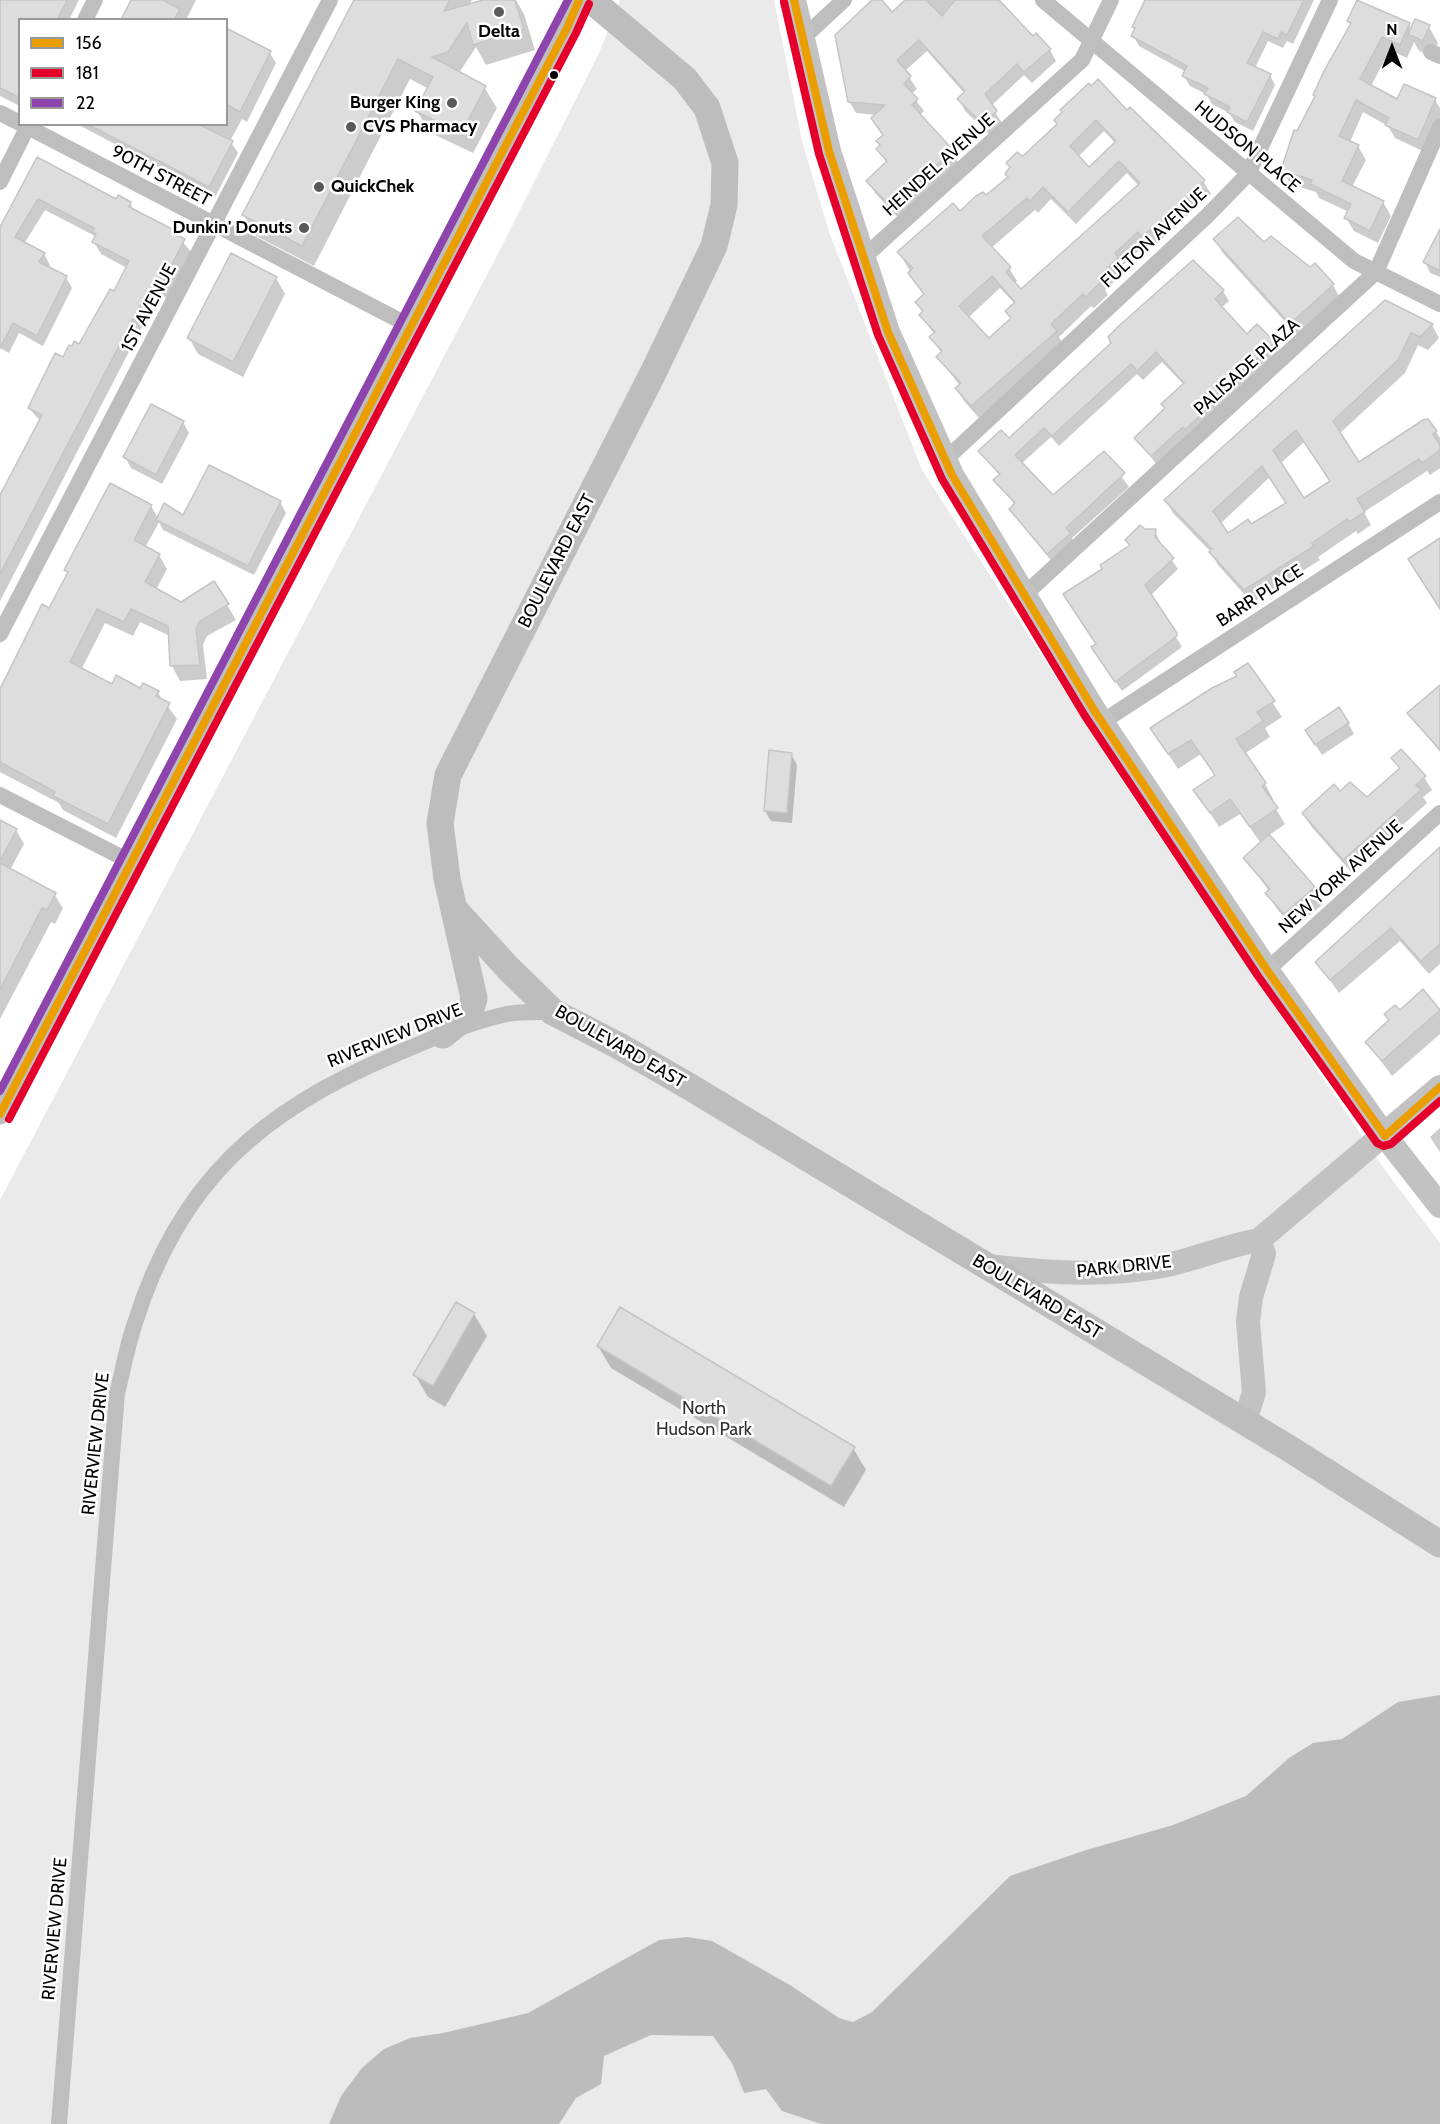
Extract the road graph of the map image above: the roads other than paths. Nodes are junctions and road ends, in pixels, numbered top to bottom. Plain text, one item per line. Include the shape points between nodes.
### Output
1 (95, 0) edge
2 (330, 0) edge
3 (579, 0) edge
4 (591, 0) edge
5 (794, 0) edge
6 (844, 0) edge
7 (1043, 0) edge
8 (1111, 0) edge
9 (1330, 0) edge
10 (86, 18) edge
11 (804, 37) junction
12 (1092, 40) junction
13 (0, 113) edge
14 (18, 122) edge
15 (25, 126) edge
16 (27, 126) edge
17 (1440, 127) edge
18 (1248, 174) junction
19 (0, 182) edge
20 (214, 225) junction
21 (864, 257) junction
22 (1376, 272) junction
23 (1440, 304) edge
24 (410, 326) junction
25 (945, 460) junction
26 (1440, 502) edge
27 (1024, 595) junction
28 (0, 634) edge
29 (1102, 722) junction
30 (0, 795) edge
31 (1440, 813) edge
32 (133, 863) junction
33 (456, 911) junction
34 (1268, 970) junction
35 (553, 1012) junction
36 (443, 1035) junction
37 (1440, 1087) edge
38 (0, 1114) edge
39 (1385, 1136) junction
40 (1440, 1206) edge
41 (1259, 1240) junction
42 (986, 1266) junction
43 (1245, 1422) junction
44 (1440, 1544) edge
45 (59, 2124) edge

1 - 10 street
2 - 20 street, 1ST AVENUE
3 - 24 street
4 - 33 main road, BOULEVARD EAST via 685,79 707,108 725,162 724,205 714,246 654,373 448,776 440,823 447,879
5 - 11 main road
6 - 11 street
7 - 12 street, HUDSON PLACE
8 - 12 street, HEINDEL AVENUE
9 - 18 street, FULTON AVENUE
11 - 21 main road via 829,151
12 - 18 street, HUDSON PLACE
12 - 21 street, HEINDEL AVENUE via 1082,60 1039,101
13 - 14 street, 90TH STREET
15 - 19 street
16 - 20 street, 90TH STREET
17 - 22 street, PALISADE PLAZA
18 - 22 street, HUDSON PLACE via 1354,261
18 - 25 street, FULTON AVENUE
20 - 24 street, 90TH STREET
20 - 28 street, 1ST AVENUE
21 - 25 main road via 888,332
22 - 23 street, HUDSON PLACE
22 - 27 street, PALISADE PLAZA
24 - 32 street
25 - 27 main road
26 - 29 street, BARR PLACE
27 - 29 main road
29 - 34 main road
30 - 32 street
31 - 34 street, NEW YORK AVENUE
32 - 38 street
33 - 35 main road, BOULEVARD EAST
33 - 36 main road via 474,1001 470,1013
34 - 39 main road
35 - 36 street, RIVERVIEW DRIVE via 508,1014
35 - 42 main road, BOULEVARD EAST via 619,1046
36 - 45 street, RIVERVIEW DRIVE via 343,1076 297,1102 219,1167 180,1220 135,1322 117,1393
37 - 39 main road
39 - 40 main road
39 - 41 main road
41 - 42 main road, PARK DRIVE via 1226,1245 1158,1267 1130,1270 1076,1273
41 - 43 main road via 1264,1254 1248,1322 1254,1392
42 - 43 main road, BOULEVARD EAST
43 - 44 main road, BOULEVARD EAST

